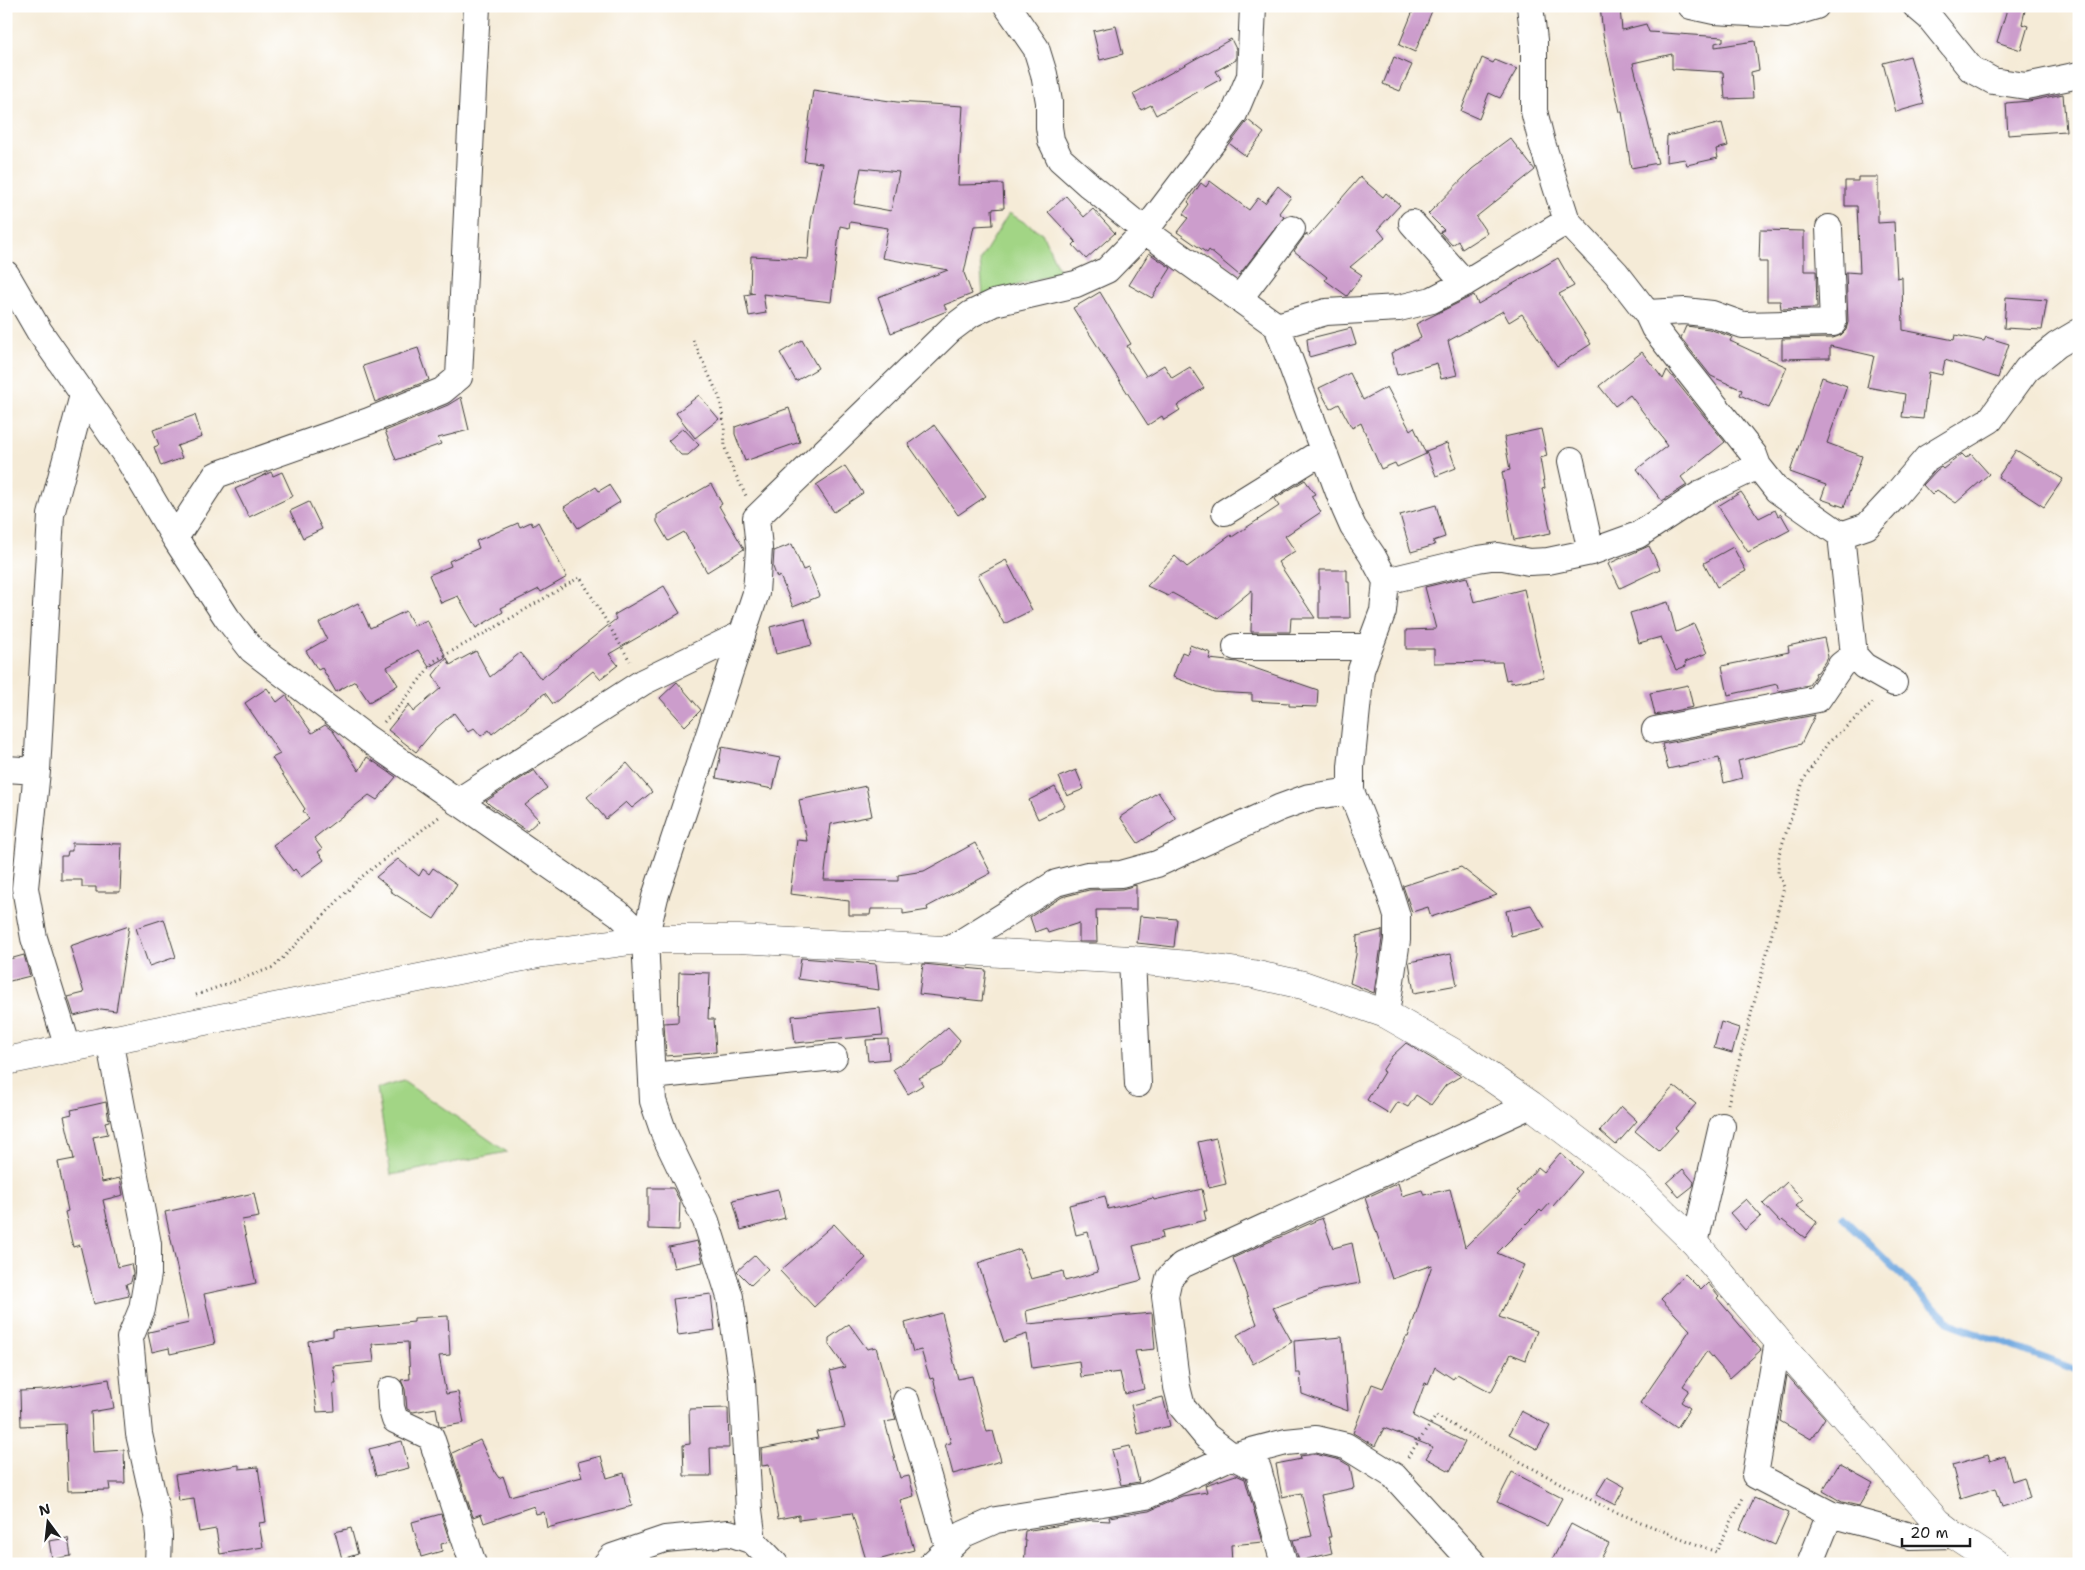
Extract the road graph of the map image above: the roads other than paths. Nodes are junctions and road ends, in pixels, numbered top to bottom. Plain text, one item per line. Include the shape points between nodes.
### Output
1 (477, 6) edge
2 (1007, 6) edge
3 (1253, 6) edge
4 (1530, 6) edge
5 (1691, 6) edge
6 (1816, 6) edge
7 (1916, 6) edge
8 (2079, 75) edge
9 (1567, 221) junction
10 (1412, 223) dead end
11 (1829, 228) dead end
12 (1292, 229) dead end
13 (1145, 231) junction
14 (6, 274) edge
15 (1465, 284) junction
16 (1238, 299) junction
17 (1647, 313) junction
18 (1277, 326) junction
19 (2079, 332) edge
20 (83, 395) junction
21 (1323, 451) junction
22 (1571, 461) dead end
23 (1758, 466) junction
24 (1225, 512) dead end
25 (1841, 535) junction
26 (175, 538) junction
27 (1591, 552) junction
28 (1386, 581) junction
29 (742, 634) junction
30 (1236, 647) dead end
31 (1369, 647) junction
32 (1854, 655) junction
33 (1894, 683) road end
34 (1655, 730) dead end
35 (6, 769) edge
36 (37, 771) junction
37 (1351, 791) junction
38 (456, 802) junction
39 (645, 939) junction
40 (948, 950) junction
41 (1132, 960) junction
42 (1386, 1014) junction
43 (109, 1040) junction
44 (68, 1048) junction
45 (834, 1057) dead end
46 (6, 1061) edge
47 (652, 1076) junction
48 (1138, 1084) dead end
49 (1531, 1105) junction
50 (1722, 1126) road end
51 (1696, 1243) junction
52 (1778, 1341) junction
53 (390, 1390) dead end
54 (912, 1397) dead end
55 (1232, 1456) junction
56 (1830, 1514) junction
57 (1954, 1536) junction
58 (753, 1542) junction
59 (948, 1549) edge
60 (158, 1564) edge
61 (473, 1564) edge
62 (606, 1564) edge
63 (775, 1564) edge
64 (1284, 1564) edge
65 (1474, 1564) edge
66 (1810, 1564) edge
67 (1998, 1564) edge

1 - 26 street via 459,377 442,391 369,421 216,475
2 - 13 street via 1036,48 1049,102 1051,140 1060,159
3 - 13 street via 1250,76 1234,114
4 - 9 street via 1534,40 1534,111
5 - 6 street via 1766,15 1786,15
7 - 8 street via 1930,17 1971,69 1993,81 2026,86
9 - 15 street
9 - 17 street via 1616,273
10 - 15 street
11 - 17 street via 1832,323 1743,325 1712,314 1685,311
12 - 16 street
13 - 16 street
13 - 29 street via 1107,270 1076,284 994,303 971,314 951,329 756,518 759,548 756,593
14 - 20 street via 39,332
15 - 18 street via 1432,300 1399,308 1326,312
16 - 18 street
17 - 23 street via 1654,328 1754,455
18 - 21 street
19 - 25 street via 2028,369 1990,420 1927,458 1867,526
20 - 26 street via 127,457
20 - 36 street via 52,515
21 - 24 street
21 - 28 street via 1353,527
22 - 27 street
23 - 25 street via 1777,490
23 - 27 street via 1702,493 1638,535
25 - 32 street
26 - 38 street via 252,650
27 - 28 street via 1529,562 1498,556
28 - 31 street via 1383,611
29 - 38 street via 642,682
29 - 39 street via 655,897
30 - 31 street
31 - 37 street via 1360,670
32 - 33 street via 1864,666
32 - 34 street via 1841,665 1818,699
35 - 36 street
36 - 44 street via 25,888 34,938
37 - 40 street via 1309,797 1279,808 1157,864 1121,874 1087,875 1056,883
37 - 42 street via 1385,878 1396,916 1397,940
38 - 39 street via 618,913
39 - 40 street via 739,939
39 - 43 street via 538,954
39 - 47 street
40 - 41 street
41 - 42 street via 1253,974 1303,985
41 - 48 street
42 - 49 street via 1463,1058
43 - 44 street
43 - 60 street via 148,1244 148,1274 142,1310 130,1338 139,1434 157,1515
44 - 46 street
45 - 47 street
47 - 58 street via 653,1101 664,1136 706,1221 730,1297 742,1381
49 - 51 street via 1636,1185
49 - 55 street via 1182,1265 1169,1278 1165,1296 1182,1407 1206,1436
50 - 51 street
51 - 52 street
52 - 56 street via 1755,1475
52 - 57 street via 1937,1522
53 - 61 street via 390,1407 395,1420 431,1437
54 - 59 street
55 - 59 street via 1146,1496 1005,1518
55 - 64 street via 1258,1468
55 - 65 street via 1286,1442 1316,1439 1346,1446 1394,1476
56 - 57 street via 1910,1536
56 - 66 street
57 - 67 street
58 - 62 street via 729,1533 665,1539 612,1557
58 - 63 street

